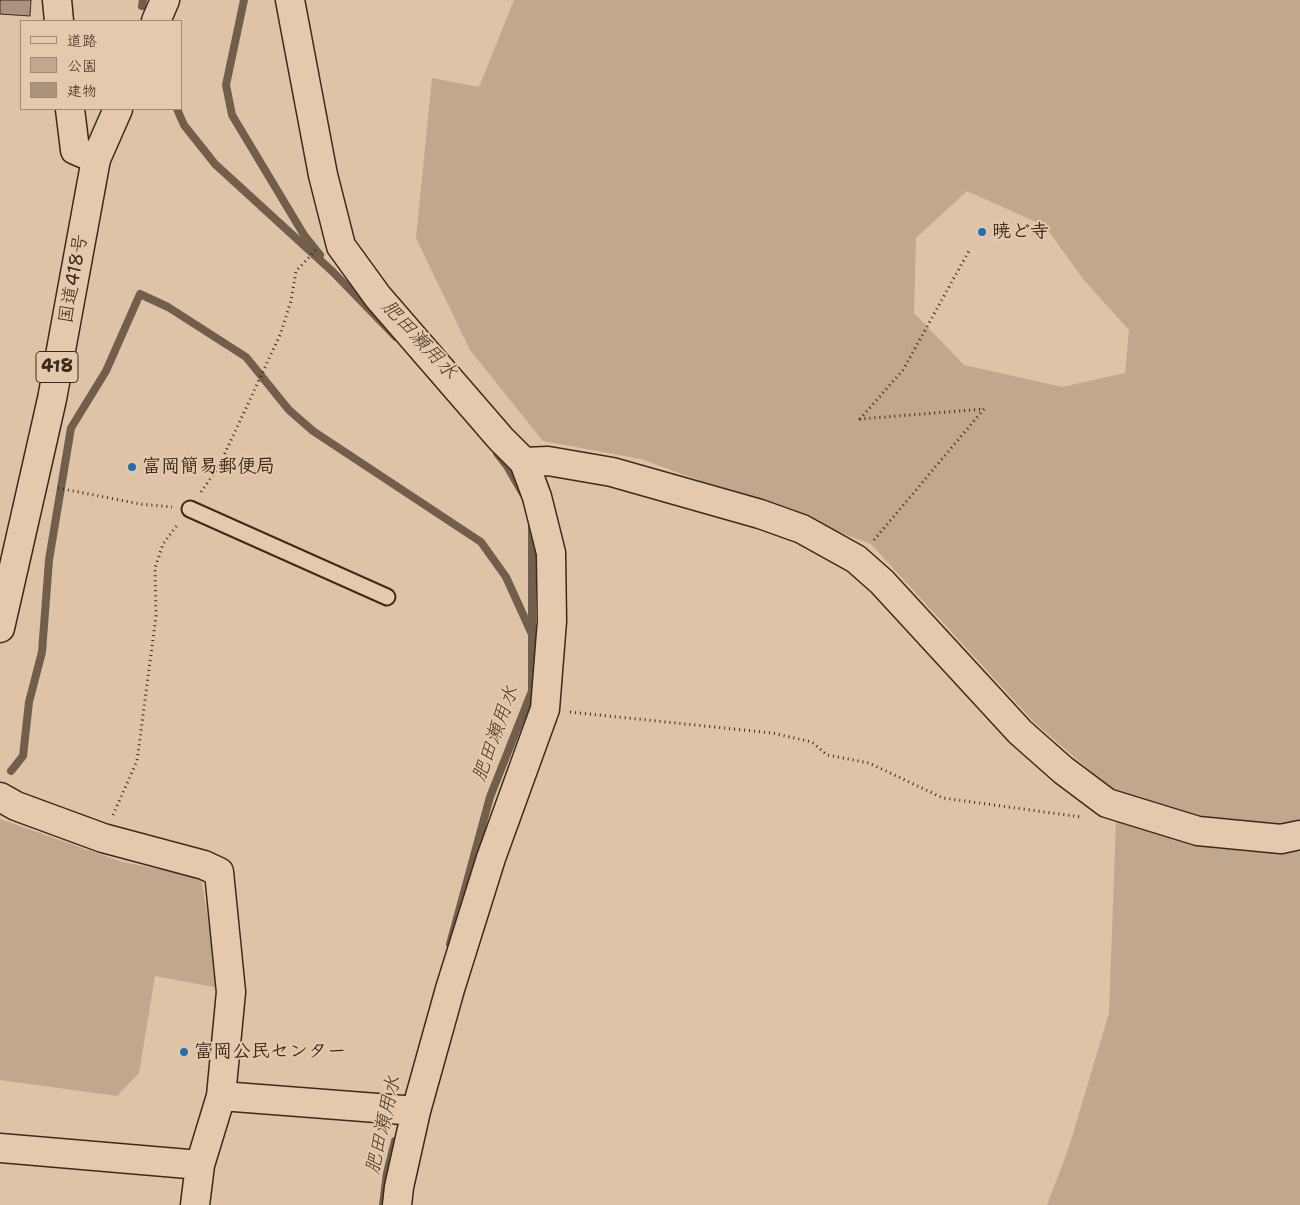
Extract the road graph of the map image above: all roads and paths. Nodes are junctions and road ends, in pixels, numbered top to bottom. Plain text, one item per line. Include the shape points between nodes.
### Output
1 (57, 0) edge
2 (165, 0) edge
3 (290, 0) edge
4 (59, 20) edge
5 (156, 20) edge
6 (70, 110) edge
7 (118, 110) edge
8 (96, 159) junction
9 (970, 249) dead end
10 (524, 462) junction
11 (32, 483) junction
12 (190, 509) joint
13 (871, 544) dead end
14 (387, 597) dead end
15 (0, 628) edge
16 (544, 709) junction
17 (0, 797) edge
18 (1107, 803) junction
19 (1300, 835) edge
20 (221, 1096) junction
21 (416, 1111) junction
22 (0, 1148) edge
23 (200, 1165) junction
24 (195, 1205) edge
25 (397, 1205) edge

1 - 4 main road
2 - 5 main road
3 - 10 main road via 323,175 341,246 378,297
6 - 8 main road via 75,150
7 - 8 main road, 国道418号 / 418
8 - 11 main road, 国道418号 / 418 via 52,399
9 - 13 path via 903,370 860,419 984,409
10 - 16 main road via 537,497 550,553 552,621
10 - 18 main road via 548,462 612,472 760,514 802,529 856,559 882,582 1020,732
11 - 12 path via 140,504
11 - 15 main road, 国道418号 / 418
12 - 14 lane
16 - 18 path via 772,733 812,742 827,756 869,763 943,798 1088,818
16 - 21 main road via 482,886
17 - 20 main road via 103,838 219,872 231,992
18 - 19 main road via 1198,831 1281,839
20 - 21 main road
20 - 23 main road
21 - 25 main road
22 - 23 main road
23 - 24 main road

